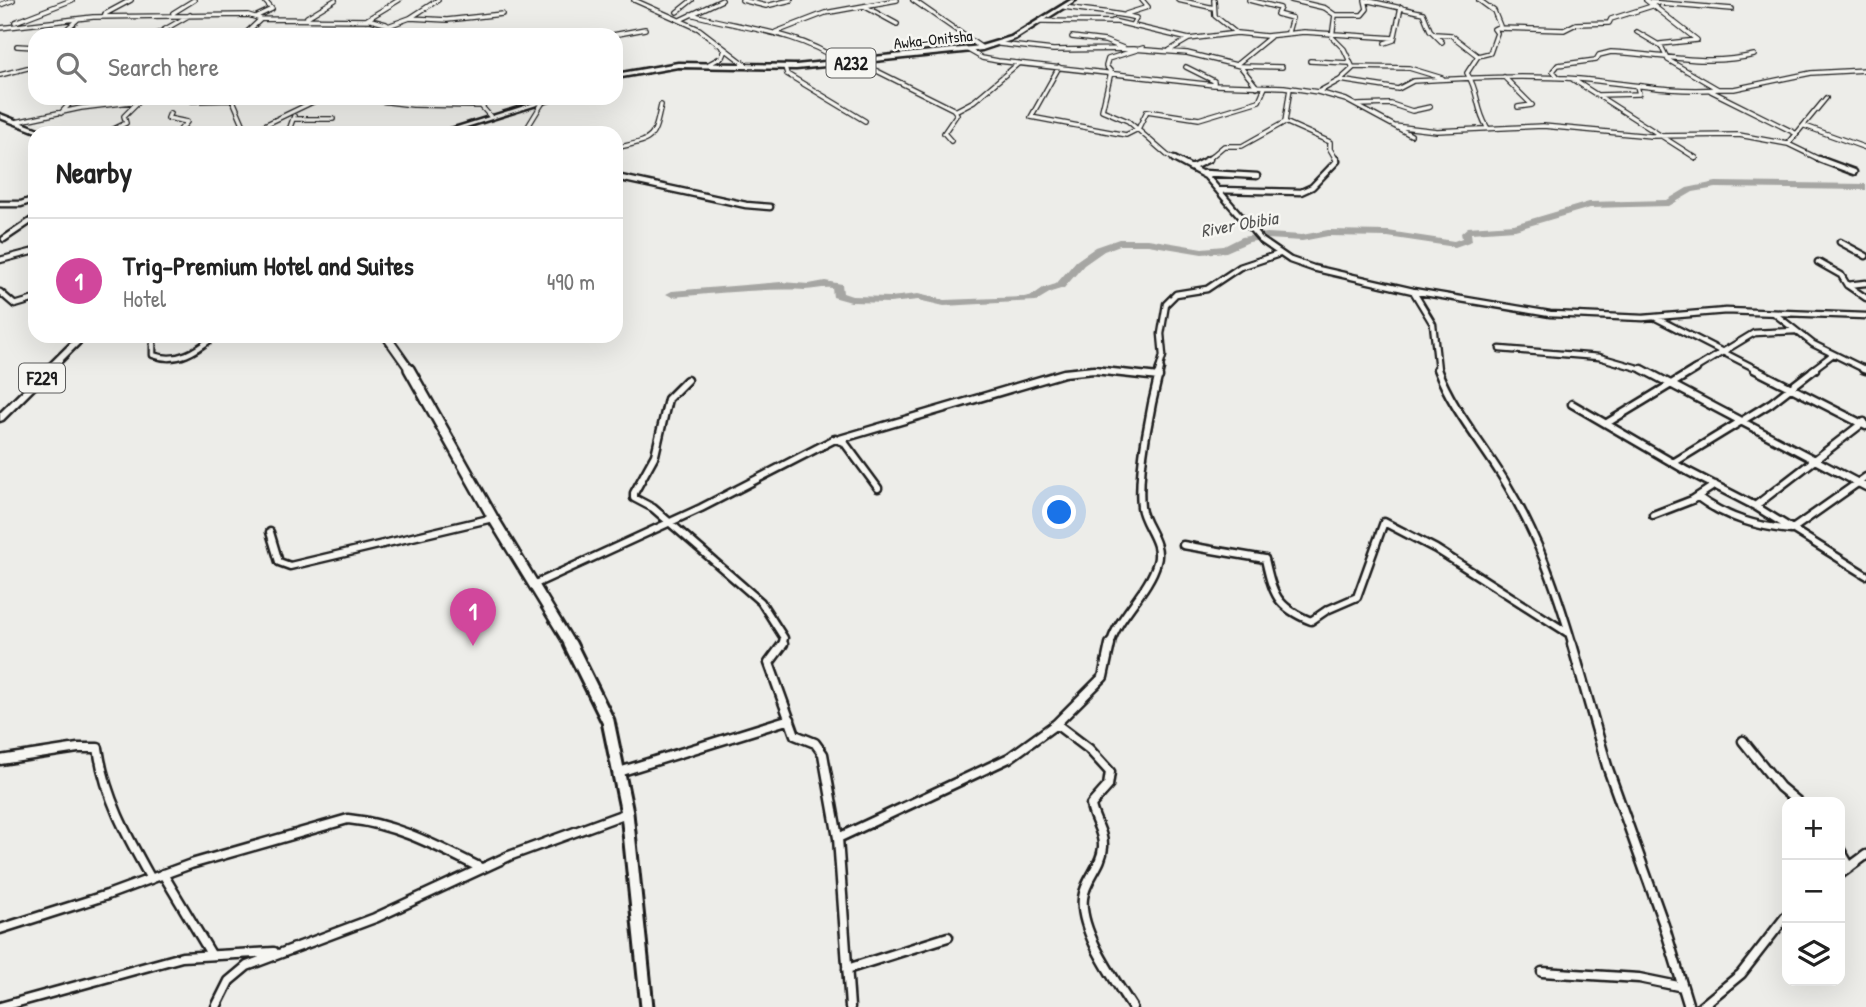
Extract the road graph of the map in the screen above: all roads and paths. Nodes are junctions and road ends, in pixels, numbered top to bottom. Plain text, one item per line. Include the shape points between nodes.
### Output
1 (13, 0) edge
2 (72, 0) edge
3 (131, 0) edge
4 (194, 0) edge
5 (264, 0) edge
6 (335, 0) edge
7 (399, 0) edge
8 (438, 0) edge
9 (634, 0) edge
10 (692, 0) edge
11 (722, 0) edge
12 (742, 0) edge
13 (791, 0) edge
14 (897, 0) edge
15 (913, 0) edge
16 (930, 0) edge
17 (1072, 0) edge
18 (1142, 0) edge
19 (1178, 0) edge
20 (1214, 0) edge
21 (1249, 0) edge
22 (1291, 0) edge
23 (1365, 0) edge
24 (1379, 0) edge
25 (1479, 0) edge
26 (1646, 1) edge
27 (919, 4) junction
28 (0, 5) edge
29 (862, 5) junction
30 (1401, 6) junction
31 (1652, 6) junction
32 (1064, 7) junction
33 (1214, 8) junction
34 (1732, 9) dead end
35 (677, 12) junction
36 (172, 14) junction
37 (665, 14) junction
38 (691, 14) junction
39 (1126, 14) junction
40 (104, 15) junction
41 (191, 15) junction
42 (502, 15) dead end
43 (1335, 15) junction
44 (83, 17) junction
45 (259, 17) junction
46 (410, 18) junction
47 (305, 19) junction
48 (680, 19) junction
49 (366, 20) junction
50 (1041, 20) junction
51 (665, 23) dead end
52 (897, 24) dead end
53 (1132, 25) junction
54 (388, 26) junction
55 (0, 28) edge
56 (68, 28) edge
57 (168, 28) edge
58 (250, 28) edge
59 (391, 28) edge
60 (1499, 28) junction
61 (645, 29) dead end
62 (776, 32) junction
63 (1637, 32) dead end
64 (623, 33) edge
65 (1237, 33) junction
66 (1288, 33) junction
67 (1331, 34) junction
68 (1435, 34) junction
69 (1270, 36) junction
70 (1072, 37) dead end
71 (1394, 38) junction
72 (1189, 39) junction
73 (1086, 40) junction
74 (1442, 42) dead end
75 (1385, 43) dead end
76 (999, 44) junction
77 (1659, 45) junction
78 (17, 46) dead end
79 (28, 47) edge
80 (981, 47) junction
81 (1123, 48) junction
82 (1143, 48) junction
83 (725, 50) junction
84 (968, 50) junction
85 (1170, 50) junction
86 (1088, 51) junction
87 (1754, 55) dead end
88 (1478, 56) junction
89 (1668, 60) junction
90 (839, 61) junction
91 (1310, 61) dead end
92 (859, 62) junction
93 (712, 63) junction
94 (1019, 63) junction
95 (744, 64) junction
96 (1239, 65) junction
97 (1351, 65) junction
98 (785, 67) junction
99 (1186, 67) dead end
100 (1282, 67) dead end
101 (28, 68) edge
102 (1059, 68) junction
103 (1866, 70) edge
104 (1111, 72) junction
105 (623, 74) edge
106 (0, 75) edge
107 (1470, 77) junction
108 (1504, 77) junction
109 (1558, 78) junction
110 (1444, 79) junction
111 (1572, 79) junction
112 (1340, 80) junction
113 (1214, 83) junction
114 (1265, 86) junction
115 (1637, 86) junction
116 (1257, 87) junction
117 (1290, 88) junction
118 (1718, 89) junction
119 (1709, 90) junction
120 (1318, 92) junction
121 (1595, 95) junction
122 (1826, 98) dead end
123 (68, 105) edge
124 (113, 105) edge
125 (135, 105) edge
126 (235, 105) edge
127 (306, 105) edge
128 (412, 105) edge
129 (526, 105) edge
130 (526, 105) edge
131 (541, 105) edge
132 (662, 105) dead end
133 (1356, 105) junction
134 (483, 106) joint
135 (1430, 107) dead end
136 (1518, 107) dead end
137 (294, 111) junction
138 (955, 111) junction
139 (61, 113) junction
140 (170, 113) dead end
141 (1, 116) edge
142 (490, 116) junction
143 (294, 119) junction
144 (333, 119) dead end
145 (865, 121) dead end
146 (16, 122) junction
147 (1285, 122) junction
148 (120, 126) edge
149 (184, 126) edge
150 (246, 126) edge
151 (263, 126) edge
152 (291, 126) edge
153 (456, 126) edge
154 (462, 126) edge
155 (529, 126) edge
156 (1394, 126) junction
157 (28, 127) edge
158 (1487, 127) junction
159 (1805, 127) junction
160 (1138, 129) junction
161 (28, 130) edge
162 (1795, 133) junction
163 (1410, 135) dead end
164 (1666, 136) junction
165 (951, 141) dead end
166 (1788, 144) junction
167 (623, 146) edge
168 (1866, 148) edge
169 (1696, 158) dead end
170 (1191, 167) junction
171 (1854, 172) dead end
172 (1202, 173) junction
173 (1257, 176) dead end
174 (623, 179) edge
175 (1218, 190) junction
176 (28, 202) edge
177 (0, 204) edge
178 (770, 207) dead end
179 (28, 223) edge
180 (4, 239) dead end
181 (1840, 242) dead end
182 (28, 253) edge
183 (1279, 254) junction
184 (1866, 256) edge
185 (0, 260) edge
186 (1818, 262) dead end
187 (1866, 283) edge
188 (1847, 285) junction
189 (0, 292) edge
190 (1413, 292) junction
191 (1866, 299) edge
192 (28, 301) edge
193 (1773, 313) junction
194 (1656, 317) junction
195 (1866, 317) edge
196 (1795, 331) junction
197 (76, 343) edge
198 (153, 343) edge
199 (205, 343) edge
200 (392, 343) edge
201 (1500, 349) dead end
202 (1723, 353) junction
203 (1832, 355) junction
204 (1866, 370) edge
205 (1159, 377) junction
206 (687, 380) dead end
207 (1673, 383) junction
208 (1792, 388) junction
209 (1572, 404) dead end
210 (0, 418) edge
211 (1740, 420) junction
212 (1607, 423) junction
213 (1865, 424) edge
214 (840, 439) junction
215 (1815, 459) junction
216 (1673, 463) junction
217 (1866, 477) edge
218 (1856, 482) junction
219 (1715, 485) junction
220 (1866, 487) edge
221 (878, 488) dead end
222 (1698, 497) junction
223 (1755, 506) junction
224 (1653, 514) dead end
225 (494, 518) junction
226 (668, 521) junction
227 (1791, 530) junction
228 (270, 532) dead end
229 (1183, 545) dead end
230 (1866, 575) edge
231 (533, 585) junction
232 (1568, 633) junction
233 (790, 719) junction
234 (1056, 724) junction
235 (1744, 741) dead end
236 (0, 760) edge
237 (619, 772) junction
238 (1792, 797) edge
239 (627, 813) junction
240 (838, 838) junction
241 (1866, 855) edge
242 (1845, 858) edge
243 (1850, 866) junction
244 (481, 868) junction
245 (1845, 870) edge
246 (163, 874) junction
247 (151, 879) junction
248 (1782, 921) edge
249 (0, 929) edge
250 (948, 937) dead end
251 (283, 951) junction
252 (211, 954) junction
253 (847, 969) junction
254 (1542, 972) dead end
255 (1683, 987) junction
256 (0, 1007) edge
257 (216, 1007) edge
258 (648, 1007) edge
259 (850, 1007) edge
260 (1132, 1007) edge
261 (1689, 1007) edge
262 (1701, 1007) edge

1 - 28 street
2 - 55 street
3 - 40 street
4 - 36 street
5 - 45 street via 272,9
6 - 47 street
7 - 49 street
8 - 46 street
9 - 37 street
10 - 35 street
11 - 38 street
12 - 13 street via 766,6
14 - 29 street
15 - 27 street
16 - 27 street
17 - 32 main road, Awka-Onitsha / A232
17 - 80 main road, Awka-Onitsha / A232 via 1007,38
18 - 39 street via 1148,7
19 - 33 street
20 - 33 street
21 - 66 street via 1280,8 1277,14 1292,18
22 - 43 street
23 - 24 street
23 - 43 street via 1367,9 1362,15
24 - 30 street
25 - 60 street via 1494,11
26 - 31 street
26 - 34 street
27 - 80 street
29 - 52 street
29 - 62 street via 808,18
30 - 68 street via 1423,13
30 - 71 street
31 - 60 street via 1609,23 1576,24 1568,30
31 - 77 street via 1697,40
32 - 39 street
32 - 50 main road, Awka-Onitsha / A232
33 - 65 street via 1215,16
35 - 37 street
35 - 48 street
36 - 40 street
36 - 41 street
37 - 48 street
38 - 48 street
38 - 62 street
39 - 53 street via 1136,18
40 - 44 street
41 - 45 street
41 - 57 street
42 - 46 street
43 - 67 street
44 - 55 street
44 - 56 street
45 - 47 street
45 - 58 street
46 - 54 street
47 - 49 street
48 - 51 street
48 - 83 street
49 - 54 street
50 - 53 street
50 - 76 main road, Awka-Onitsha / A232
53 - 72 street
54 - 59 street
60 - 88 street via 1494,29 1497,33 1490,53
61 - 64 street
62 - 90 street
63 - 77 street
65 - 69 street
65 - 72 street
66 - 67 street
66 - 69 street
67 - 71 street
67 - 97 street
68 - 74 street
68 - 88 street via 1451,35
69 - 96 street
70 - 73 street
71 - 75 street
72 - 85 street
73 - 81 street
73 - 86 street
76 - 80 main road, Awka-Onitsha / A232
76 - 86 street
77 - 89 street
78 - 79 street
80 - 84 main road, Awka-Onitsha / A232
80 - 90 main road, Awka-Onitsha / A232
81 - 82 street
81 - 86 street
82 - 85 street
82 - 104 street via 1108,59 1106,66
83 - 93 street
83 - 95 street
84 - 92 main road, Awka-Onitsha / A232
84 - 94 street via 986,59
85 - 96 street
87 - 89 street via 1721,62
88 - 107 street via 1468,71
89 - 109 street via 1611,52 1596,60 1558,65 1553,71
89 - 118 street
90 - 95 main road, Awka-Onitsha / A232
91 - 97 street
92 - 98 main road, Awka-Onitsha / A232
92 - 138 street
93 - 95 main road, Awka-Onitsha / A232
93 - 105 main road, Awka-Onitsha / A232
94 - 102 street
94 - 138 street
95 - 98 main road, Awka-Onitsha / A232
96 - 100 street
96 - 116 street
97 - 110 street via 1403,66
97 - 112 street via 1351,71
98 - 145 street via 787,74
99 - 113 street
101 - 106 street
102 - 104 street
102 - 160 street via 1031,117 1126,135
103 - 118 street via 1840,69
104 - 113 street
104 - 160 street via 1102,110
107 - 108 street
107 - 110 street
107 - 158 street
108 - 109 street
108 - 136 street via 1532,105
109 - 111 street
110 - 112 street via 1413,81 1398,89
111 - 115 street
111 - 121 street
112 - 120 street
113 - 116 street
114 - 116 street
114 - 117 street
114 - 160 street via 1259,101 1199,119 1147,111
115 - 119 street
115 - 121 street via 1639,94
117 - 120 street
117 - 147 street
118 - 119 street
119 - 162 street
120 - 133 street
121 - 164 street
122 - 159 street
123 - 139 street
124 - 139 street
125 - 148 street
126 - 150 street
127 - 137 street
128 - 134 street
129 - 142 main road
130 - 154 main road
131 - 155 street
132 - 167 street via 649,140
133 - 135 street via 1391,104 1412,111
133 - 156 street
134 - 142 street
137 - 143 street
137 - 151 street
138 - 165 street via 956,118 944,134
139 - 146 street
140 - 149 street via 168,118 187,122
141 - 146 main road
141 - 161 main road
142 - 153 main road
143 - 144 street
143 - 152 street
146 - 157 main road
147 - 170 street via 1242,146 1224,146
147 - 175 street via 1330,142 1337,161 1315,186 1294,193
156 - 158 street via 1437,131
156 - 163 street
158 - 164 street via 1544,126
159 - 162 street
159 - 168 street
160 - 170 street via 1167,155
162 - 166 street
164 - 166 street via 1739,135
164 - 169 street
166 - 171 street
170 - 172 street
172 - 173 street
172 - 175 street
174 - 178 street
175 - 183 street via 1254,233
176 - 177 street
179 - 180 street
181 - 184 street
182 - 185 street
183 - 190 street via 1312,268
183 - 205 street via 1240,267 1206,289 1170,298 1162,319
186 - 188 street via 1841,275
187 - 188 street
188 - 191 street
189 - 192 street via 15,304
190 - 194 street via 1550,314
190 - 232 street via 1433,324 1441,381 1507,484 1554,581
193 - 194 street via 1707,311
193 - 195 street
193 - 196 street
194 - 202 street
196 - 202 street via 1759,331
196 - 203 street
197 - 210 main road, F229
198 - 199 street via 153,355 169,359 189,355
200 - 225 main road via 420,384
201 - 207 street via 1621,361
202 - 207 street
202 - 208 street
203 - 204 street
203 - 208 street
205 - 214 street via 1094,370 1064,373
205 - 234 street via 1140,495 1158,560 1111,640 1103,677
206 - 226 street via 668,399 655,455 634,493 634,498
207 - 211 street
207 - 212 street
208 - 211 street
208 - 213 street
209 - 212 street
211 - 215 street
211 - 216 street
212 - 216 street
213 - 215 street
214 - 221 street
214 - 226 street
215 - 218 street
215 - 223 street
216 - 219 street
217 - 218 street
218 - 220 street
218 - 227 street
219 - 222 street
219 - 223 street
222 - 224 street
222 - 227 street via 1749,525
223 - 227 street
225 - 228 street via 290,566 279,562
225 - 231 main road
226 - 231 street
226 - 233 street via 768,611 784,639 769,663
227 - 230 street
229 - 232 street via 1265,559 1273,593 1287,612 1311,621 1357,597 1384,522 1436,549
231 - 237 main road via 586,670 608,721
232 - 255 street via 1607,766
233 - 237 street
233 - 240 street via 795,735 820,746
234 - 240 street via 1009,758
234 - 260 street via 1102,760 1111,774 1111,782 1091,806 1103,846 1083,899 1088,925
235 - 238 street
236 - 247 street via 98,748 116,816
237 - 239 main road
239 - 244 street
239 - 258 main road
240 - 253 street
241 - 243 street
242 - 243 street
243 - 245 street
244 - 246 street via 412,834 348,819
244 - 251 street via 375,918
246 - 247 street
246 - 252 street
247 - 249 street
248 - 262 street via 1741,974
250 - 253 street
251 - 252 street
251 - 257 street via 237,972
252 - 256 street via 182,957
253 - 259 street
254 - 255 street via 1639,978
255 - 261 street

